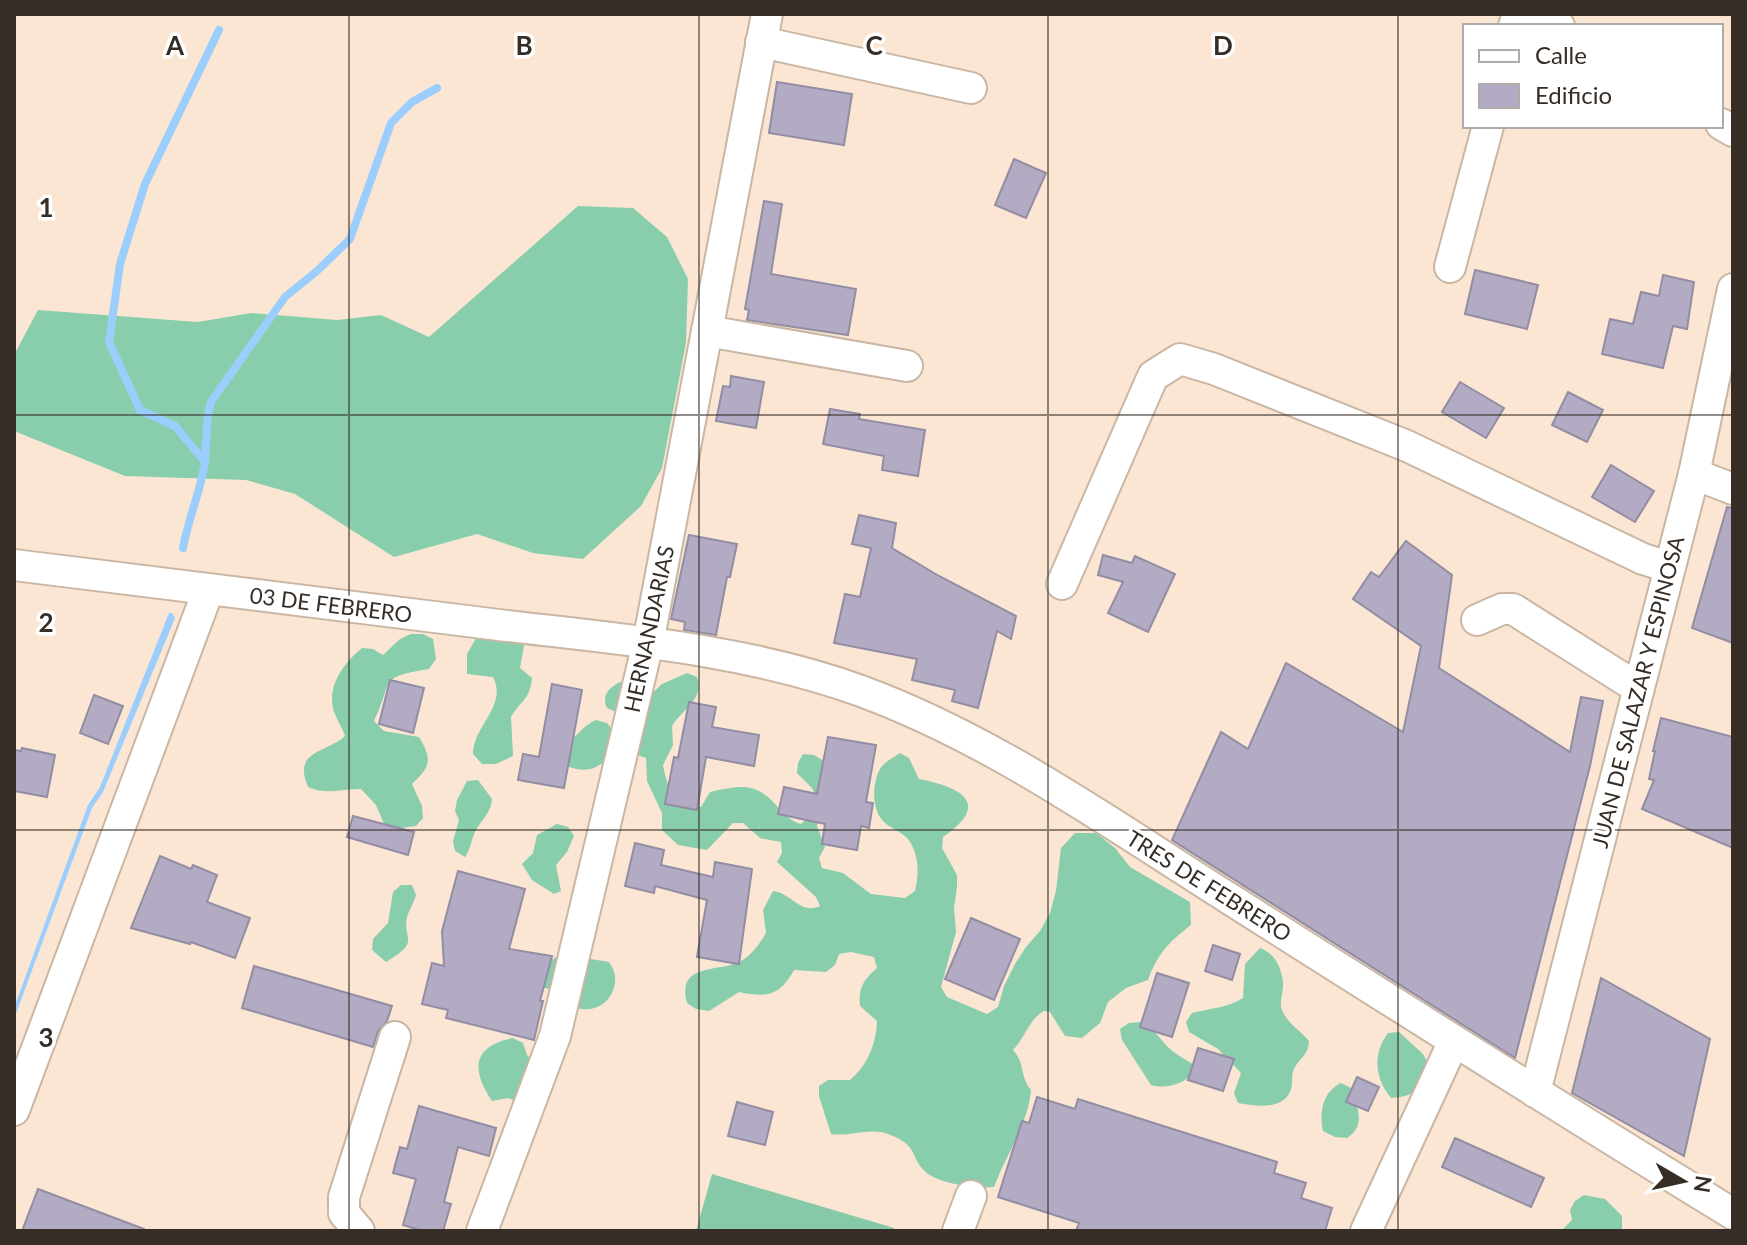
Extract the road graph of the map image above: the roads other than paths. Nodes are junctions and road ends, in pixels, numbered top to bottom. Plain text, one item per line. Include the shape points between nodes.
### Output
1 (764, 28) edge
2 (971, 88) dead end
3 (1487, 128) edge
4 (1450, 267) dead end
5 (1733, 289) edge
6 (707, 331) junction
7 (907, 366) dead end
8 (1694, 474) junction
9 (1733, 489) edge
10 (14, 565) edge
11 (1669, 567) junction
12 (1062, 584) dead end
13 (208, 591) junction
14 (1477, 620) dead end
15 (648, 643) junction
16 (1638, 688) junction
17 (395, 1037) dead end
18 (1454, 1041) junction
19 (1535, 1092) junction
20 (14, 1110) edge
21 (971, 1196) dead end
22 (1733, 1214) edge
23 (359, 1231) edge
24 (482, 1231) edge
25 (958, 1231) edge
26 (1366, 1231) edge

1 - 2 street
1 - 6 street, HERNANDARIAS
3 - 4 street
5 - 8 street, JUAN DE SALAZAR Y ESPINOSA
6 - 7 street
6 - 15 street, HERNANDARIAS
8 - 9 street
8 - 11 street, JUAN DE SALAZAR Y ESPINOSA
10 - 13 street, 03 DE FEBRERO
11 - 12 street via 1407,446 1180,359 1153,376
11 - 16 street, JUAN DE SALAZAR Y ESPINOSA
13 - 15 street, 03 DE FEBRERO
13 - 20 street
14 - 16 street via 1513,609
15 - 18 street, TRES DE FEBRERO via 750,659 858,690 941,724 1036,777
15 - 24 street, HERNANDARIAS via 555,1036
16 - 19 street, JUAN DE SALAZAR Y ESPINOSA
17 - 23 street via 344,1197 344,1213
18 - 19 street, TRES DE FEBRERO
18 - 26 street
19 - 22 street, TRES DE FEBRERO
21 - 25 street

